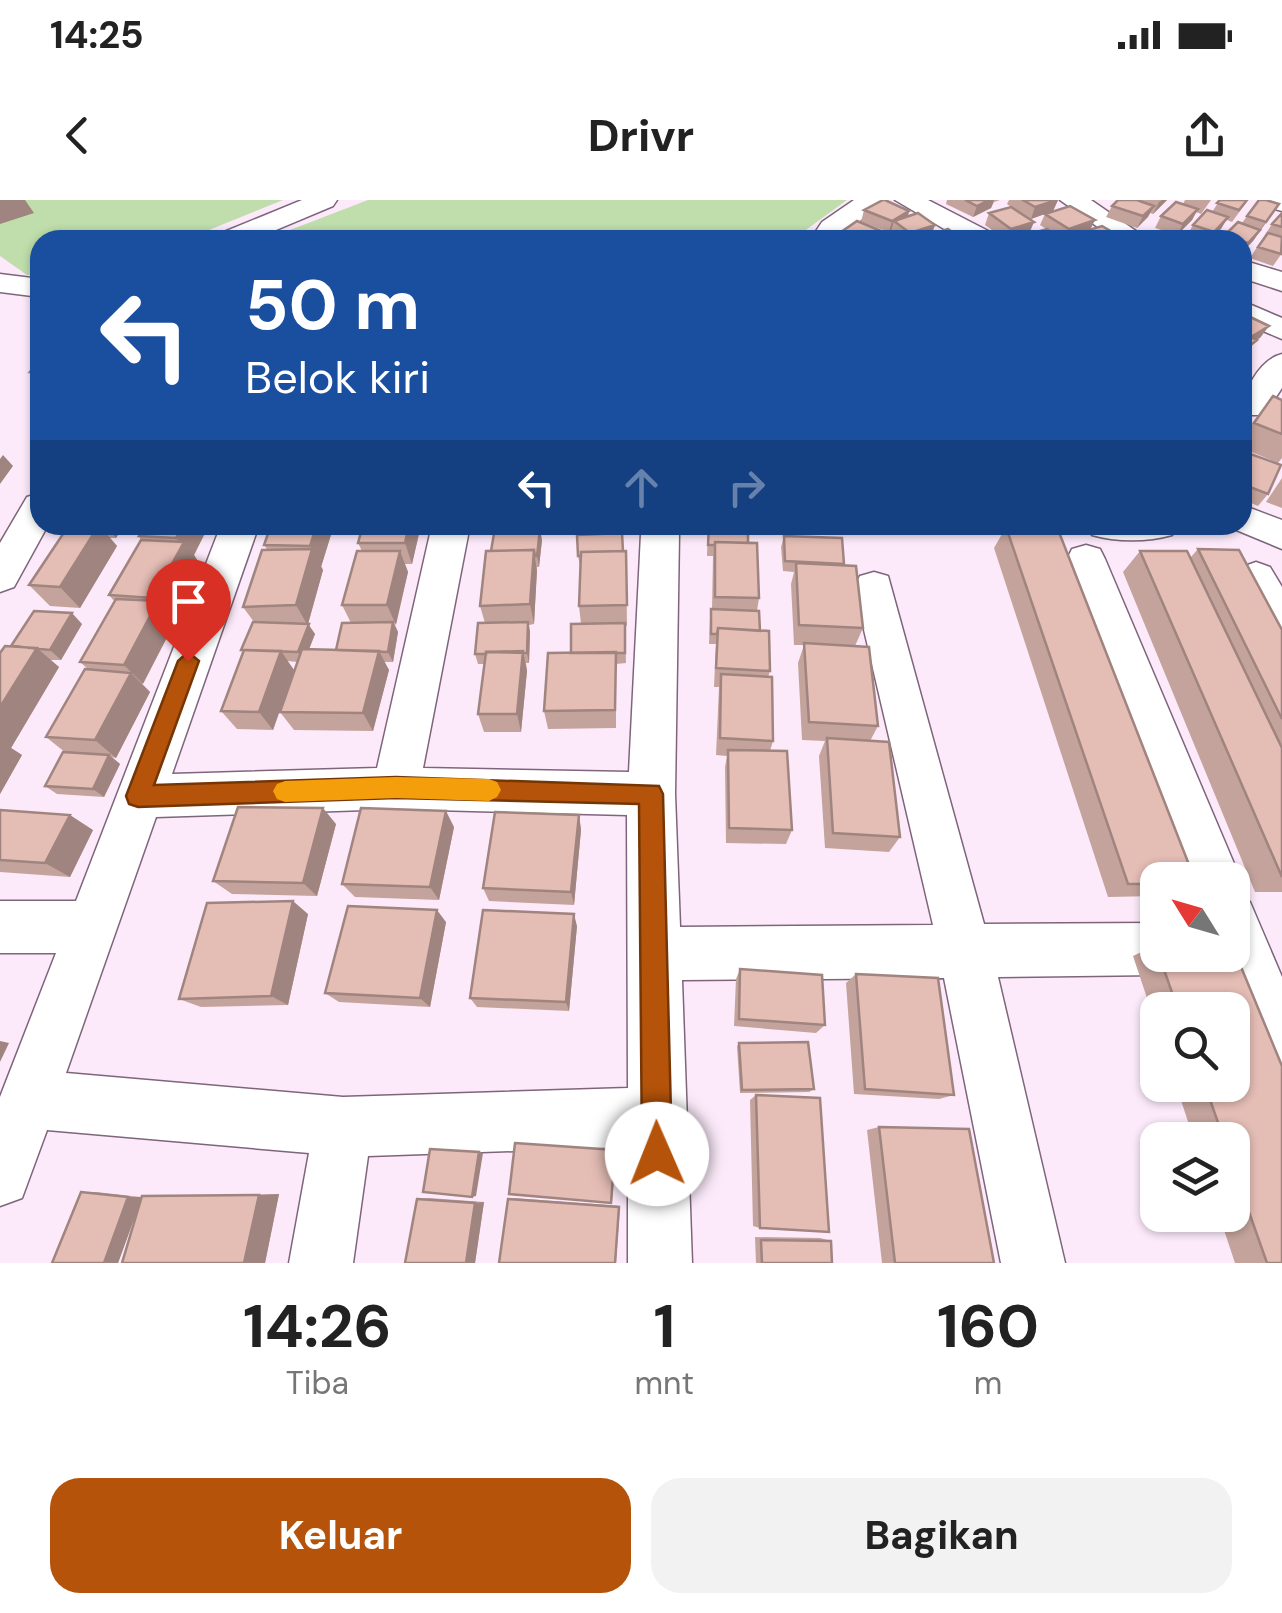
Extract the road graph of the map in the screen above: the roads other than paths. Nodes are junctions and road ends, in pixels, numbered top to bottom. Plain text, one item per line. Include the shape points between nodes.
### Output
1 (324, 200) edge
2 (871, 200) edge
3 (908, 200) edge
4 (1085, 202) edge
5 (253, 230) edge
6 (831, 230) edge
7 (965, 230) edge
8 (1121, 230) edge
9 (1252, 272) edge
10 (1282, 282) edge
11 (0, 283) edge
12 (30, 287) edge
13 (1252, 315) edge
14 (1282, 330) edge
15 (1282, 364) edge
16 (1255, 411) edge
17 (1252, 522) edge
18 (30, 524) edge
19 (236, 535) edge
20 (450, 535) edge
21 (660, 535) edge
22 (1122, 535) edge
23 (1282, 536) edge
24 (1096, 542) edge
25 (0, 577) edge
26 (1256, 577) edge
27 (874, 587) dead end
28 (1282, 623) edge
29 (396, 788) junction
30 (651, 794) junction
31 (138, 796) junction
32 (1210, 862) edge
33 (0, 927) edge
34 (90, 927) junction
35 (1250, 948) edge
36 (1140, 950) edge
37 (965, 951) junction
38 (654, 954) junction
39 (1282, 1042) edge
40 (29, 1099) junction
41 (656, 1118) junction
42 (343, 1127) junction
43 (0, 1176) edge
44 (320, 1263) edge
45 (660, 1263) edge
46 (1033, 1263) edge

1 - 5 street
2 - 6 street
3 - 7 street
4 - 8 street
9 - 10 street
11 - 12 street
13 - 14 street
15 - 16 street
17 - 23 street
18 - 25 street
19 - 31 street
20 - 29 street
21 - 30 street
22 - 24 street
24 - 32 street
26 - 28 street
27 - 37 street
29 - 30 street
29 - 31 street
30 - 38 street
31 - 34 street
33 - 34 street
34 - 40 street
35 - 39 street
36 - 37 street
37 - 38 street
37 - 46 street
38 - 41 street
40 - 42 street
40 - 43 street
41 - 42 street
41 - 45 street
42 - 44 street

